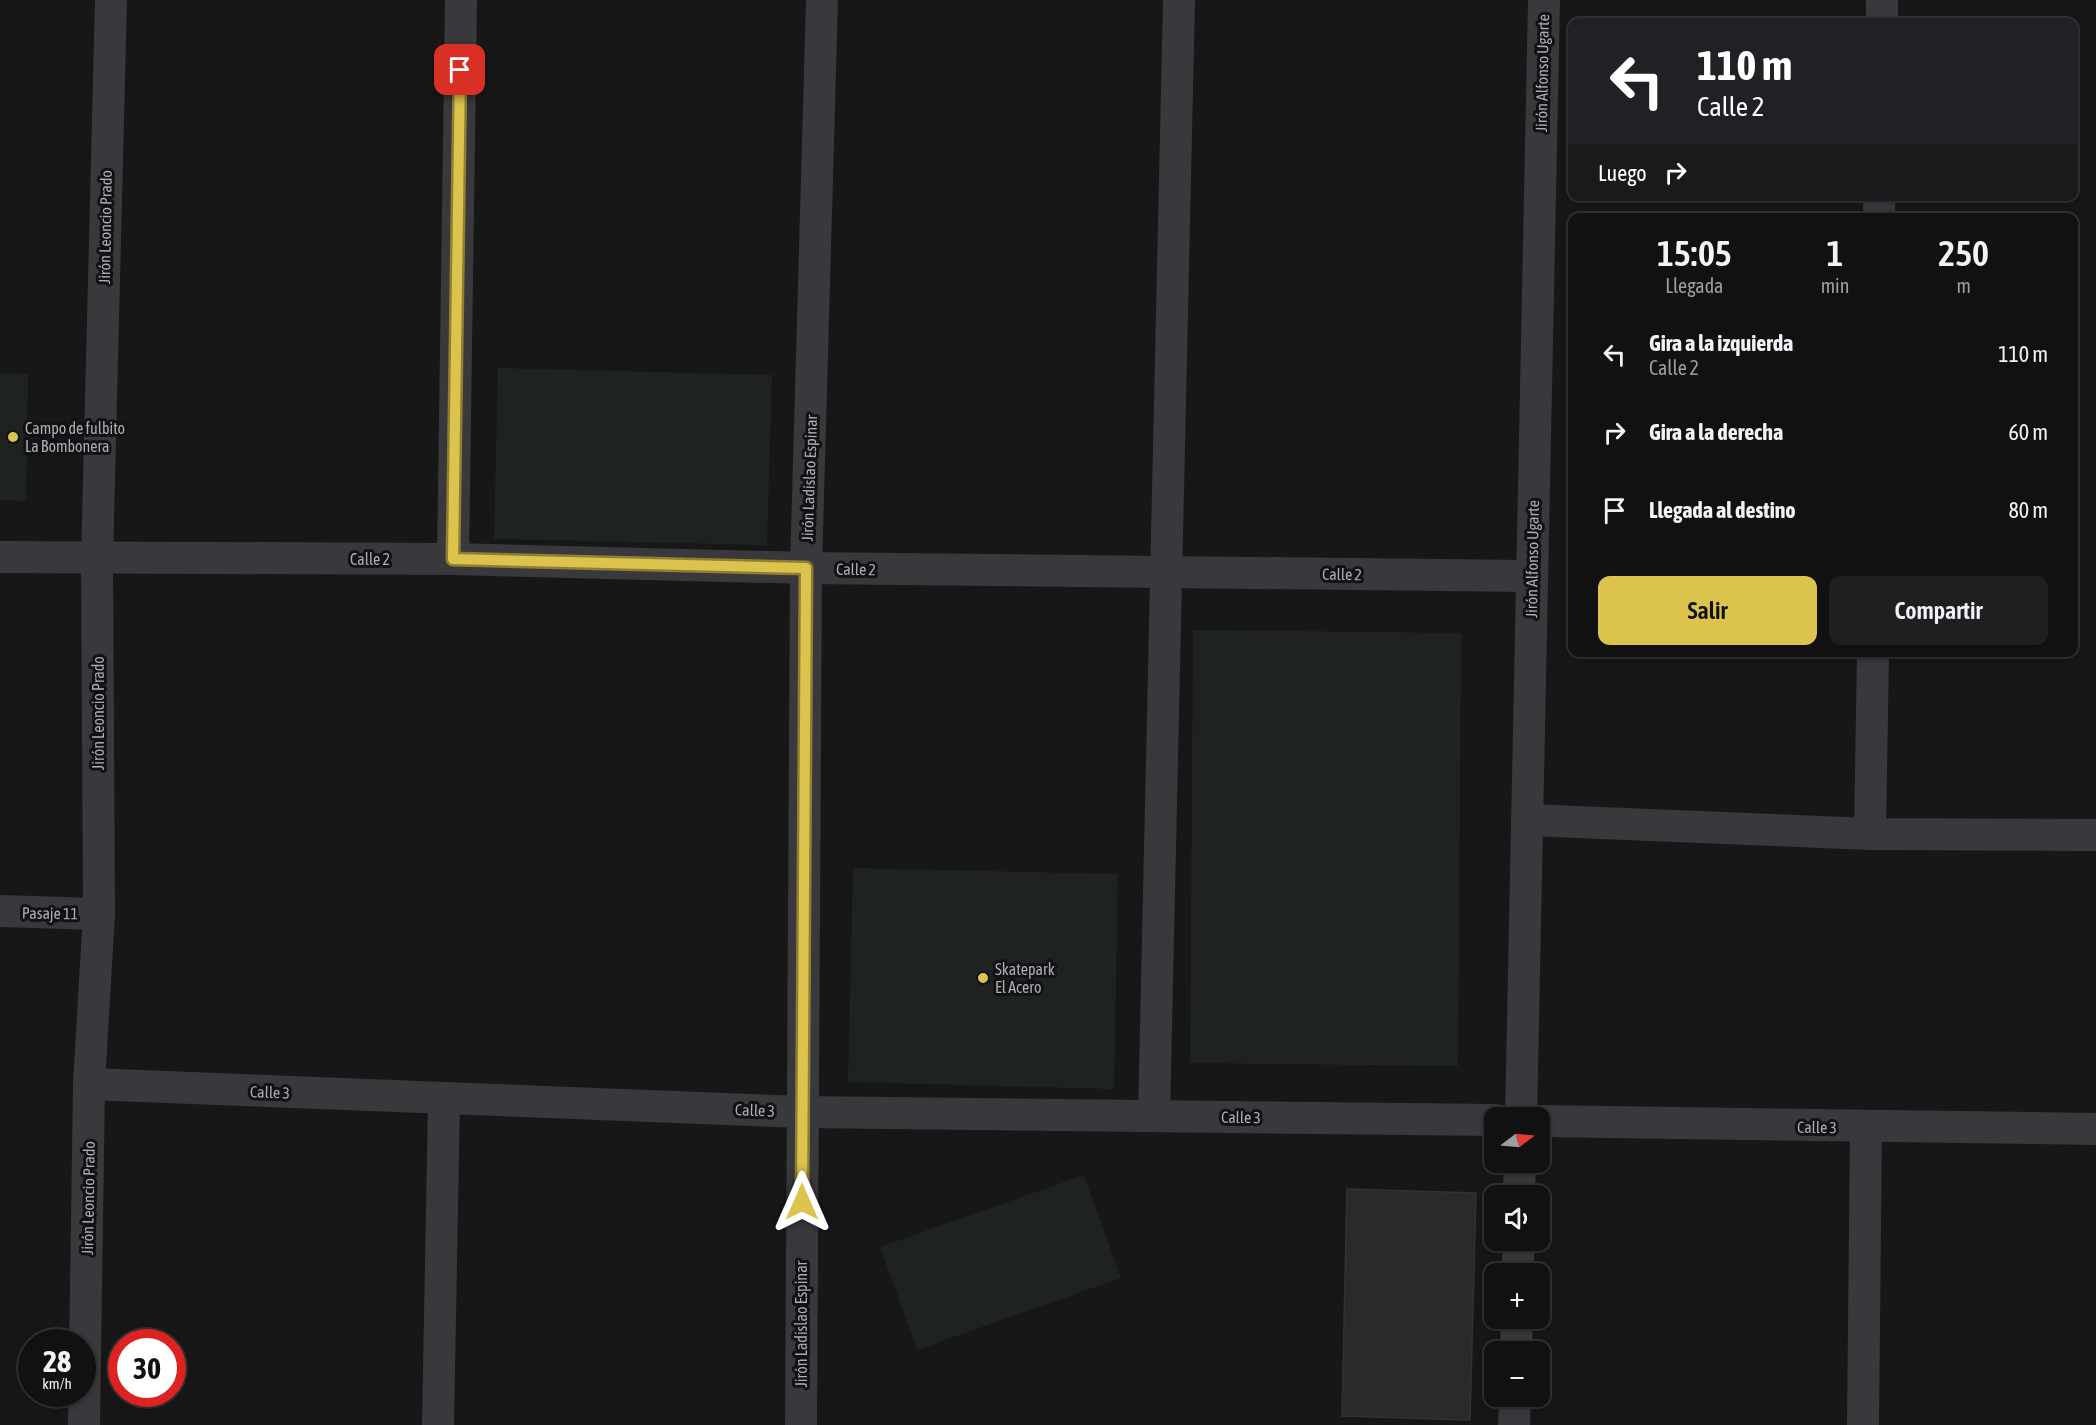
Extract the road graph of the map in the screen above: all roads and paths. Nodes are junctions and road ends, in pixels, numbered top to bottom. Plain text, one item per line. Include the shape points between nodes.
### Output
1 (111, 0) edge
2 (460, 0) edge
3 (822, 0) edge
4 (1179, 0) edge
5 (1544, 0) edge
6 (1882, 0) edge
7 (1882, 18) edge
8 (0, 557) edge
9 (453, 559) junction
10 (97, 560) junction
11 (806, 568) junction
12 (1166, 572) junction
13 (1532, 576) junction
14 (1873, 657) edge
15 (1527, 820) junction
16 (1870, 834) junction
17 (2096, 835) edge
18 (0, 911) edge
19 (99, 914) junction
20 (89, 1084) junction
21 (444, 1099) junction
22 (1521, 1107) edge
23 (803, 1112) junction
24 (1154, 1116) junction
25 (1484, 1120) edge
26 (1550, 1121) edge
27 (1866, 1128) junction
28 (2096, 1129) edge
29 (1515, 1407) edge
30 (84, 1425) edge
31 (438, 1425) edge
32 (801, 1425) edge
33 (1514, 1425) edge
34 (1863, 1425) edge

1 - 10 street, Jirón Leoncio Prado
2 - 9 street
3 - 11 street, Jirón Ladislao Espinar
4 - 12 street
5 - 13 street, Jirón Alfonso Ugarte
6 - 7 street
8 - 10 street, Calle 2
9 - 10 street, Calle 2
9 - 11 street, Calle 2
10 - 19 street, Jirón Leoncio Prado
11 - 12 street, Calle 2
11 - 23 street, Jirón Ladislao Espinar
12 - 13 street, Calle 2
12 - 24 street
13 - 15 street, Jirón Alfonso Ugarte
14 - 16 street
15 - 16 street
15 - 22 street, Jirón Alfonso Ugarte
16 - 17 street
18 - 19 street, Pasaje 11
19 - 20 street, Jirón Leoncio Prado
20 - 21 street, Calle 3
20 - 30 street, Jirón Leoncio Prado
21 - 23 street, Calle 3
21 - 31 street
23 - 24 street, Calle 3
23 - 32 street, Jirón Ladislao Espinar
24 - 25 street, Calle 3
26 - 27 street, Calle 3
27 - 28 street, Calle 3
27 - 34 street
29 - 33 street

